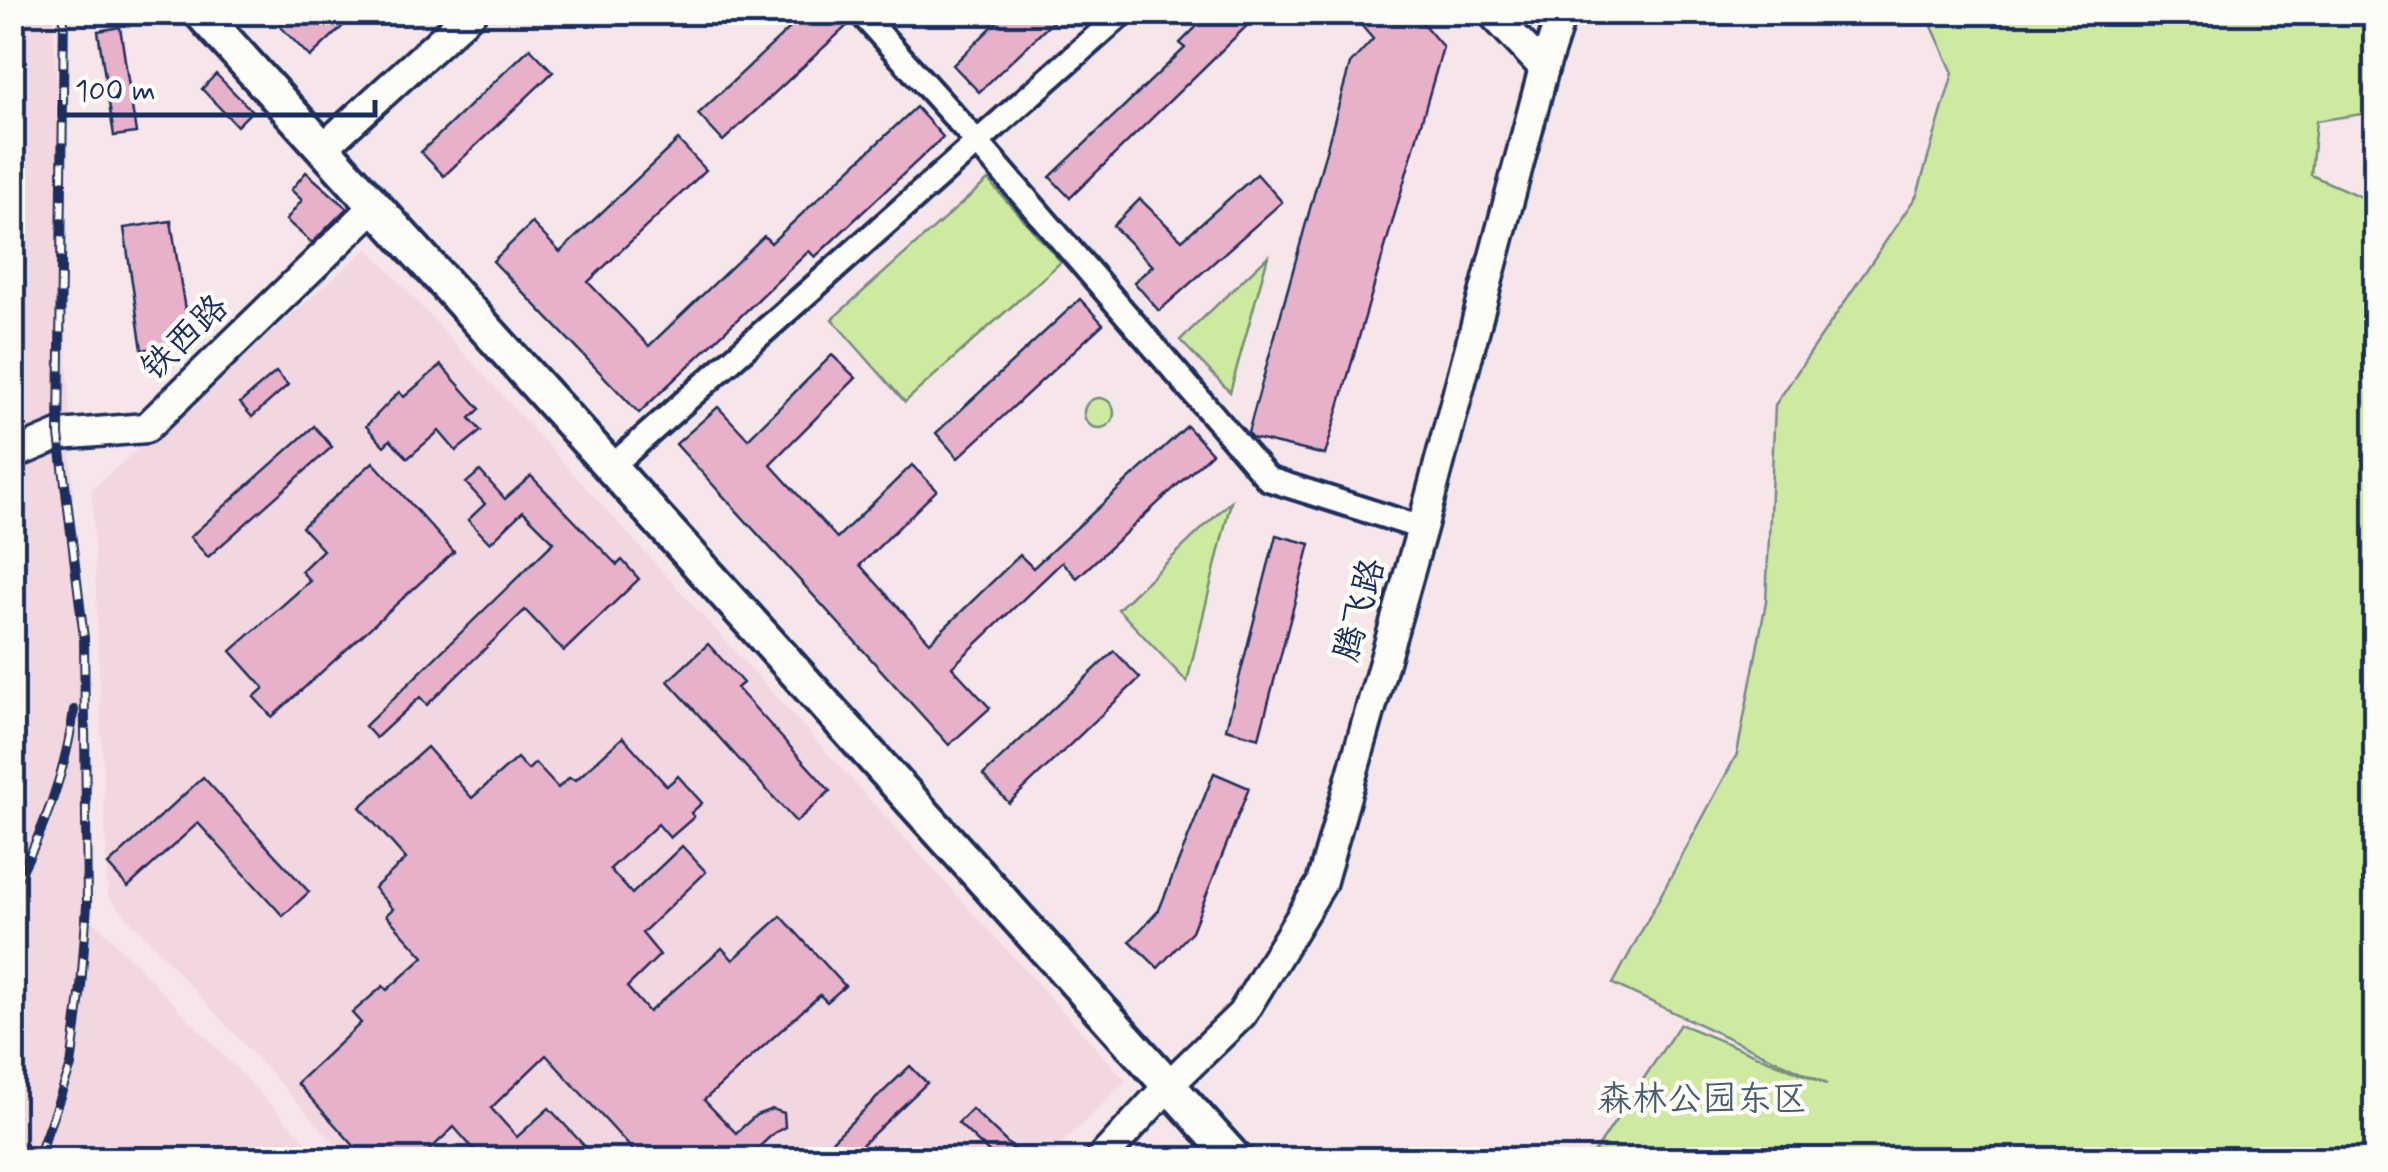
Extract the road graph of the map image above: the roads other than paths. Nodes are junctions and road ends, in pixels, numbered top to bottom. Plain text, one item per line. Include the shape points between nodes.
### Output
1 (200, 12) edge
2 (472, 12) edge
3 (860, 12) edge
4 (1124, 12) edge
5 (1491, 12) edge
6 (1562, 12) edge
7 (1544, 68) junction
8 (978, 143) junction
9 (323, 148) junction
10 (375, 206) junction
11 (12, 455) edge
12 (611, 467) junction
13 (1422, 528) junction
14 (1170, 1084) junction
15 (1100, 1160) edge
16 (1236, 1160) edge

1 - 9 main road
2 - 9 street
3 - 8 street
4 - 8 street
5 - 7 street
6 - 7 street, 腾飞路
7 - 13 street, 腾飞路
8 - 12 street
8 - 13 street via 1268,479
9 - 10 main road
10 - 11 street, 铁西路 via 146,428 59,435
10 - 12 main road
12 - 14 main road
13 - 14 street, 腾飞路 via 1321,884 1242,1014
14 - 15 street, 腾飞路
14 - 16 main road

